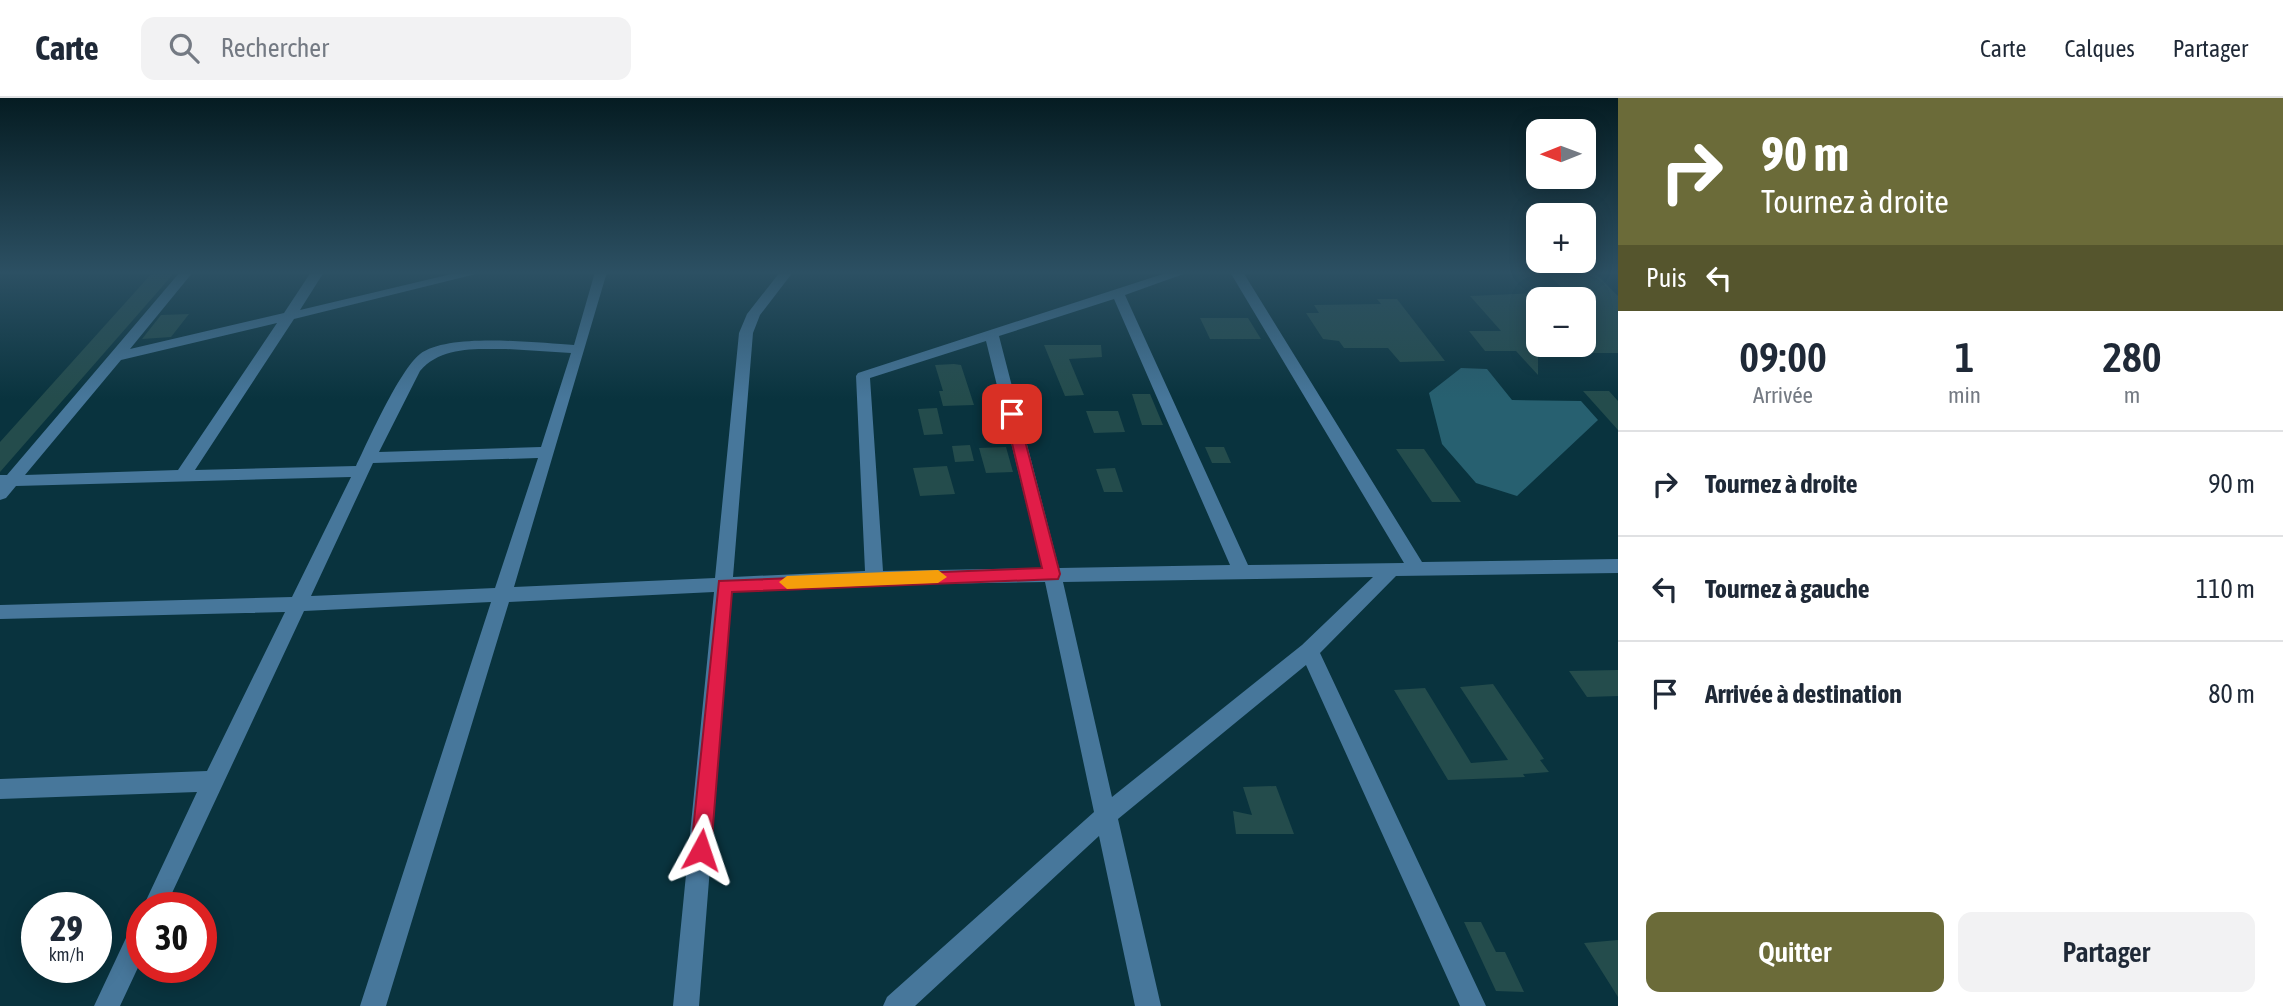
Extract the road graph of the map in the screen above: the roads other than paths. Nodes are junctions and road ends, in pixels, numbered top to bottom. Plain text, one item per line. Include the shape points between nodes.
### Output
1 (151, 314) edge
2 (290, 314) edge
3 (302, 314) edge
4 (589, 314) edge
5 (755, 314) edge
6 (1052, 314) edge
7 (1127, 314) edge
8 (1262, 314) edge
9 (288, 318) junction
10 (991, 333) junction
11 (579, 349) junction
12 (114, 357) junction
13 (547, 452) junction
14 (365, 464) junction
15 (183, 476) junction
16 (7, 480) edge
17 (0, 494) edge
18 (1618, 566) edge
19 (1416, 567) junction
20 (1393, 568) junction
21 (1052, 574) junction
22 (1243, 574) junction
23 (874, 578) junction
24 (724, 586) junction
25 (502, 593) junction
26 (298, 604) junction
27 (0, 612) edge
28 (1309, 651) junction
29 (213, 781) junction
30 (0, 789) edge
31 (1105, 816) junction
32 (161, 892) edge
33 (126, 966) edge
34 (107, 1006) edge
35 (373, 1006) edge
36 (686, 1006) edge
37 (896, 1006) edge
38 (1148, 1006) edge
39 (1473, 1006) edge

1 - 12 street
2 - 9 street
3 - 9 street
4 - 11 street
5 - 24 street via 747,327
6 - 10 street
7 - 22 street
8 - 19 street
9 - 12 street
9 - 15 street
10 - 21 street
10 - 23 street via 863,376
11 - 13 street
11 - 14 street via 483,347 427,355 403,385
12 - 16 street
13 - 14 street
13 - 25 street
14 - 15 street
14 - 26 street
15 - 16 street
16 - 17 street
18 - 19 street
19 - 20 street
20 - 22 street
20 - 28 street
21 - 22 street
21 - 23 street
21 - 31 street
23 - 24 street
24 - 25 street
24 - 36 street
25 - 26 street
25 - 35 street
26 - 27 street
26 - 29 street
28 - 31 street
28 - 39 street
29 - 30 street
29 - 32 street
31 - 37 street
31 - 38 street
33 - 34 street

